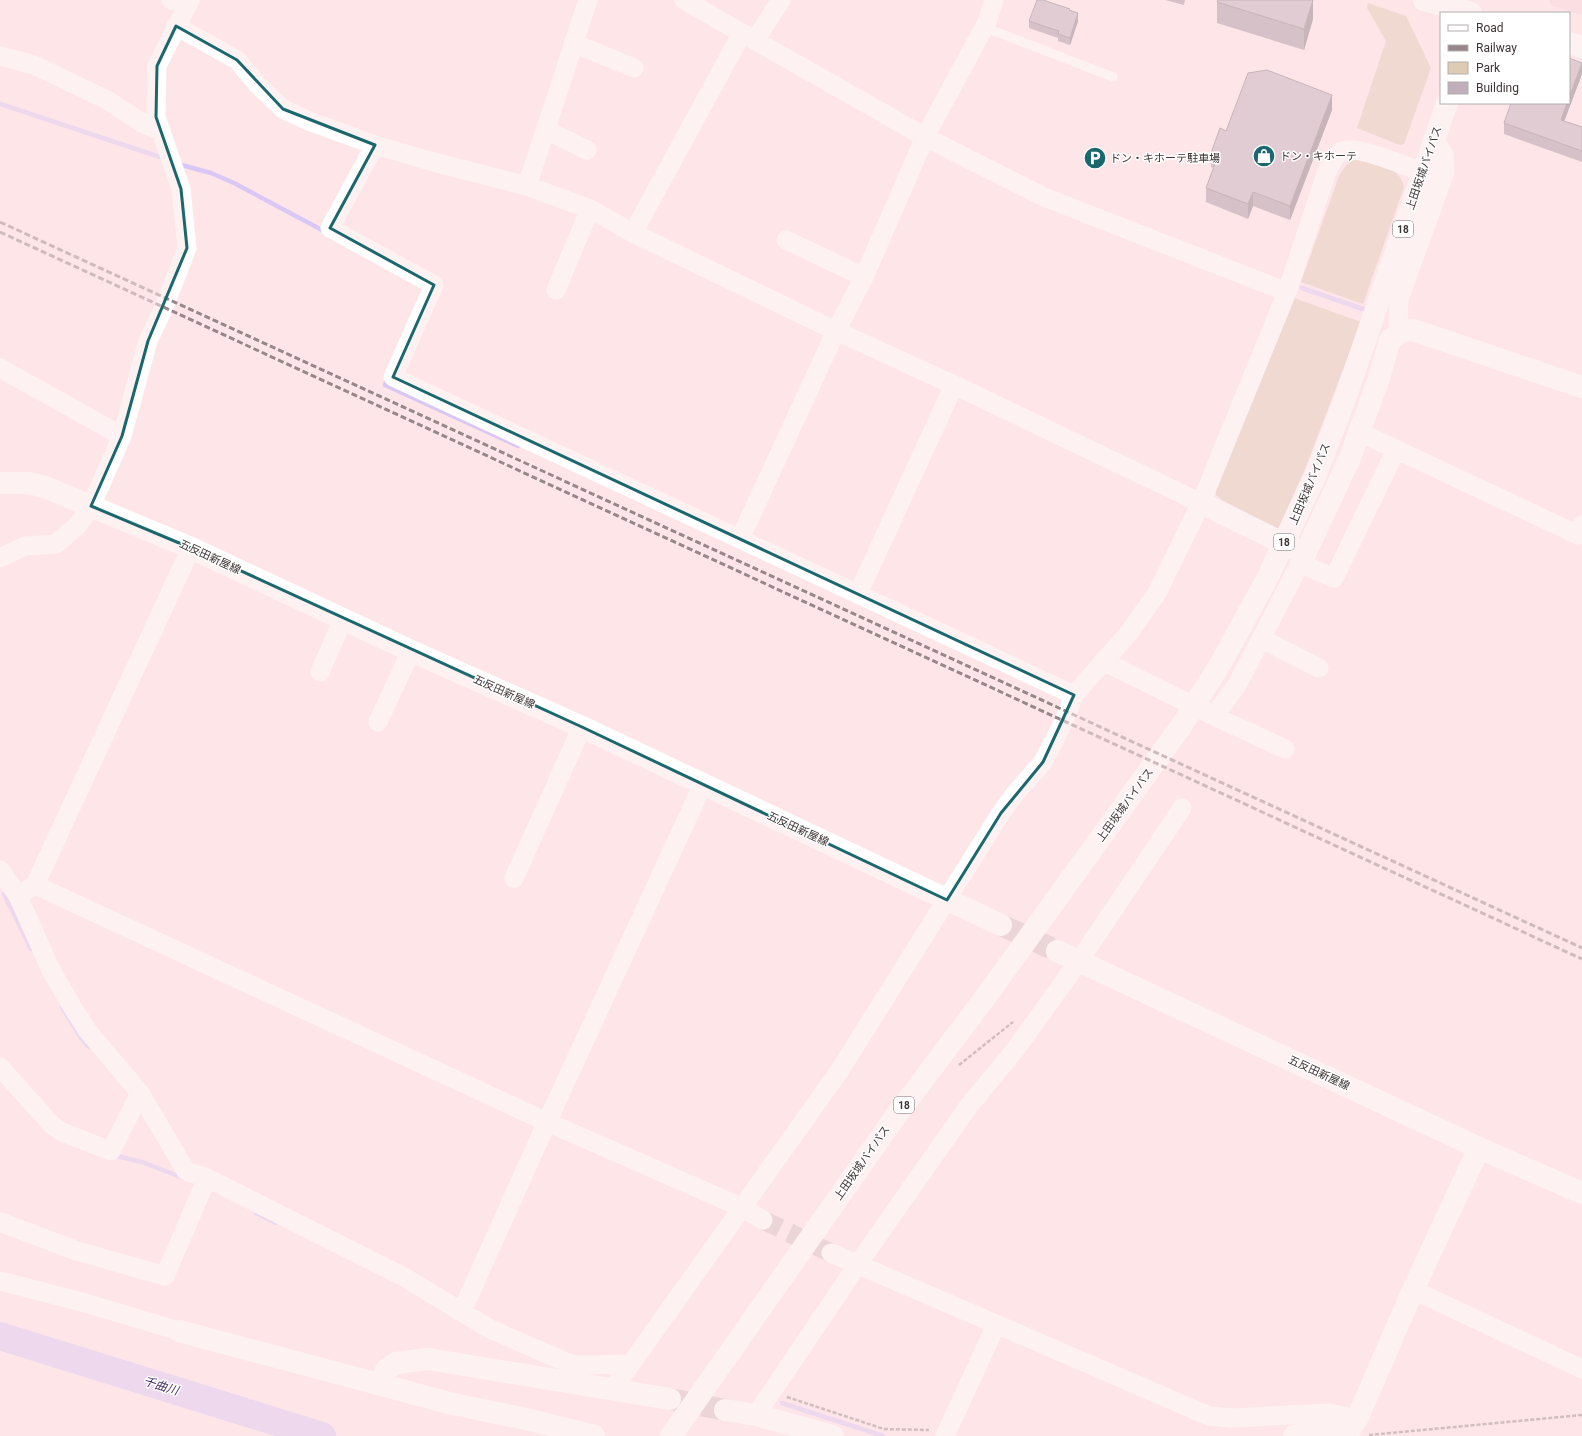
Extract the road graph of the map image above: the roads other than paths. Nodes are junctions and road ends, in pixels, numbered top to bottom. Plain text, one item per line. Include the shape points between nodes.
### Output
1 (588, 0) edge
2 (684, 0) edge
3 (780, 0) edge
4 (994, 0) edge
5 (1424, 0) edge
6 (1484, 0) edge
7 (182, 2) edge
8 (1467, 12) edge
9 (1478, 12) edge
10 (176, 26) junction
11 (984, 27) junction
12 (749, 36) junction
13 (573, 43) junction
14 (1570, 43) edge
15 (1582, 46) edge
16 (0, 56) edge
17 (634, 68) dead end
18 (1113, 77) dead end
19 (1447, 104) edge
20 (546, 130) junction
21 (161, 131) junction
22 (925, 138) junction
23 (1434, 140) junction
24 (375, 145) junction
25 (587, 150) dead end
26 (1422, 172) junction
27 (527, 186) junction
28 (590, 209) junction
29 (633, 233) junction
30 (786, 240) dead end
31 (864, 277) junction
32 (556, 290) dead end
33 (1287, 292) junction
34 (1402, 330) junction
35 (836, 331) junction
36 (0, 368) edge
37 (954, 385) junction
38 (1582, 387) edge
39 (1359, 432) junction
40 (122, 436) junction
41 (1396, 450) junction
42 (0, 483) edge
43 (1201, 503) junction
44 (91, 506) junction
45 (1582, 525) edge
46 (740, 539) junction
47 (191, 548) junction
48 (0, 558) edge
49 (1303, 559) junction
50 (858, 594) junction
51 (343, 619) junction
52 (1262, 639) junction
53 (411, 650) junction
54 (1103, 660) junction
55 (1319, 668) dead end
56 (320, 672) dead end
57 (1074, 694) junction
58 (1214, 716) junction
59 (378, 722) dead end
60 (582, 727) junction
61 (1285, 748) dead end
62 (703, 784) junction
63 (1182, 808) dead end
64 (514, 878) dead end
65 (2, 879) edge
66 (35, 885) junction
67 (18, 896) junction
68 (947, 900) junction
69 (1001, 926) tunnel mouth
70 (1057, 950) tunnel mouth
71 (1079, 961) junction
72 (0, 1067) edge
73 (138, 1098) junction
74 (547, 1122) junction
75 (1479, 1148) junction
76 (204, 1183) junction
77 (1582, 1193) edge
78 (743, 1208) junction
79 (763, 1220) tunnel mouth
80 (0, 1222) edge
81 (831, 1253) tunnel mouth
82 (858, 1264) junction
83 (0, 1281) edge
84 (1413, 1290) junction
85 (462, 1311) junction
86 (996, 1325) junction
87 (179, 1331) joint
88 (631, 1364) junction
89 (1582, 1369) edge
90 (381, 1384) junction
91 (613, 1389) junction
92 (670, 1399) tunnel mouth
93 (725, 1410) tunnel mouth
94 (756, 1415) junction
95 (1356, 1430) edge
96 (947, 1433) edge
97 (594, 1436) edge
98 (671, 1436) edge
99 (833, 1436) edge
100 (1294, 1436) edge
101 (1341, 1436) edge

1 - 13 street
2 - 12 street
3 - 12 street
4 - 11 street
5 - 8 main road
6 - 9 main road
7 - 10 street
10 - 21 street via 157,66 156,118
10 - 24 street via 237,60 283,109
11 - 18 lane
11 - 22 street
12 - 22 street
12 - 29 street
13 - 17 street
13 - 20 street
14 - 15 main road
16 - 21 street via 34,65 107,100 144,124
19 - 23 main road, 上田坂城バイパス / 18
20 - 25 street
20 - 27 street
21 - 40 street via 181,189 187,248 148,341
22 - 31 street
22 - 33 street via 1044,197
23 - 26 main road, 上田坂城バイパス / 18
23 - 34 street via 1444,154 1445,172 1399,299 1398,324
24 - 27 street
24 - 46 street via 330,228 434,286 393,377
26 - 33 street via 1370,154 1354,150 1342,151 1326,174
26 - 98 main road, 上田坂城バイパス / 18 via 1345,399 1316,474 1267,579 1222,661 1144,778 895,1117
27 - 28 street
28 - 29 street
28 - 32 street
29 - 35 street
30 - 31 street
31 - 35 street
33 - 43 street
34 - 38 main road via 1413,330
34 - 39 main road via 1390,340
35 - 37 street
35 - 46 street
36 - 40 street
37 - 43 street
37 - 50 street
39 - 41 street
39 - 49 main road via 1349,460
40 - 44 street
41 - 45 street via 1578,535
41 - 49 street via 1334,578
42 - 44 main road, 五反田新屋線 via 29,483 45,487
43 - 49 main road
43 - 54 street via 1157,593 1128,634
44 - 47 main road, 五反田新屋線
44 - 48 street via 78,525 56,544 25,546
46 - 50 street
47 - 51 main road, 五反田新屋線
47 - 66 street
49 - 52 street
50 - 57 street
51 - 53 main road, 五反田新屋線
51 - 56 street
52 - 55 street
52 - 58 street via 1236,685
53 - 59 street
53 - 60 main road, 五反田新屋線
54 - 57 street
54 - 58 street
57 - 68 street via 1064,721 1043,762 1001,812
58 - 61 street
60 - 62 main road, 五反田新屋線
60 - 64 street
62 - 68 main road, 五反田新屋線
62 - 74 street
63 - 71 street
65 - 67 street
66 - 67 street
66 - 74 street
67 - 73 street via 50,968 71,1004 87,1030
68 - 69 main road, 五反田新屋線
68 - 78 street via 840,1070
70 - 71 main road, 五反田新屋線
71 - 75 main road, 五反田新屋線
71 - 82 street via 1015,1050 968,1107
72 - 73 street via 52,1125 62,1132 111,1151
73 - 76 street via 186,1171
74 - 78 street
74 - 85 street
75 - 77 main road, 五反田新屋線
75 - 84 main road
76 - 80 street via 165,1276 77,1251
76 - 85 street via 404,1277
78 - 79 street
78 - 88 street
81 - 82 street
82 - 86 street
82 - 94 street
83 - 87 street
84 - 89 street
84 - 95 main road
85 - 88 street via 490,1329 568,1363
86 - 95 street via 1209,1416 1230,1418 1329,1413
86 - 96 street
87 - 90 main road
88 - 91 street
90 - 91 main road via 386,1370 396,1363 428,1359
90 - 97 main road via 453,1404
91 - 92 main road
93 - 94 main road
94 - 99 main road
100 - 101 main road via 1319,1431

